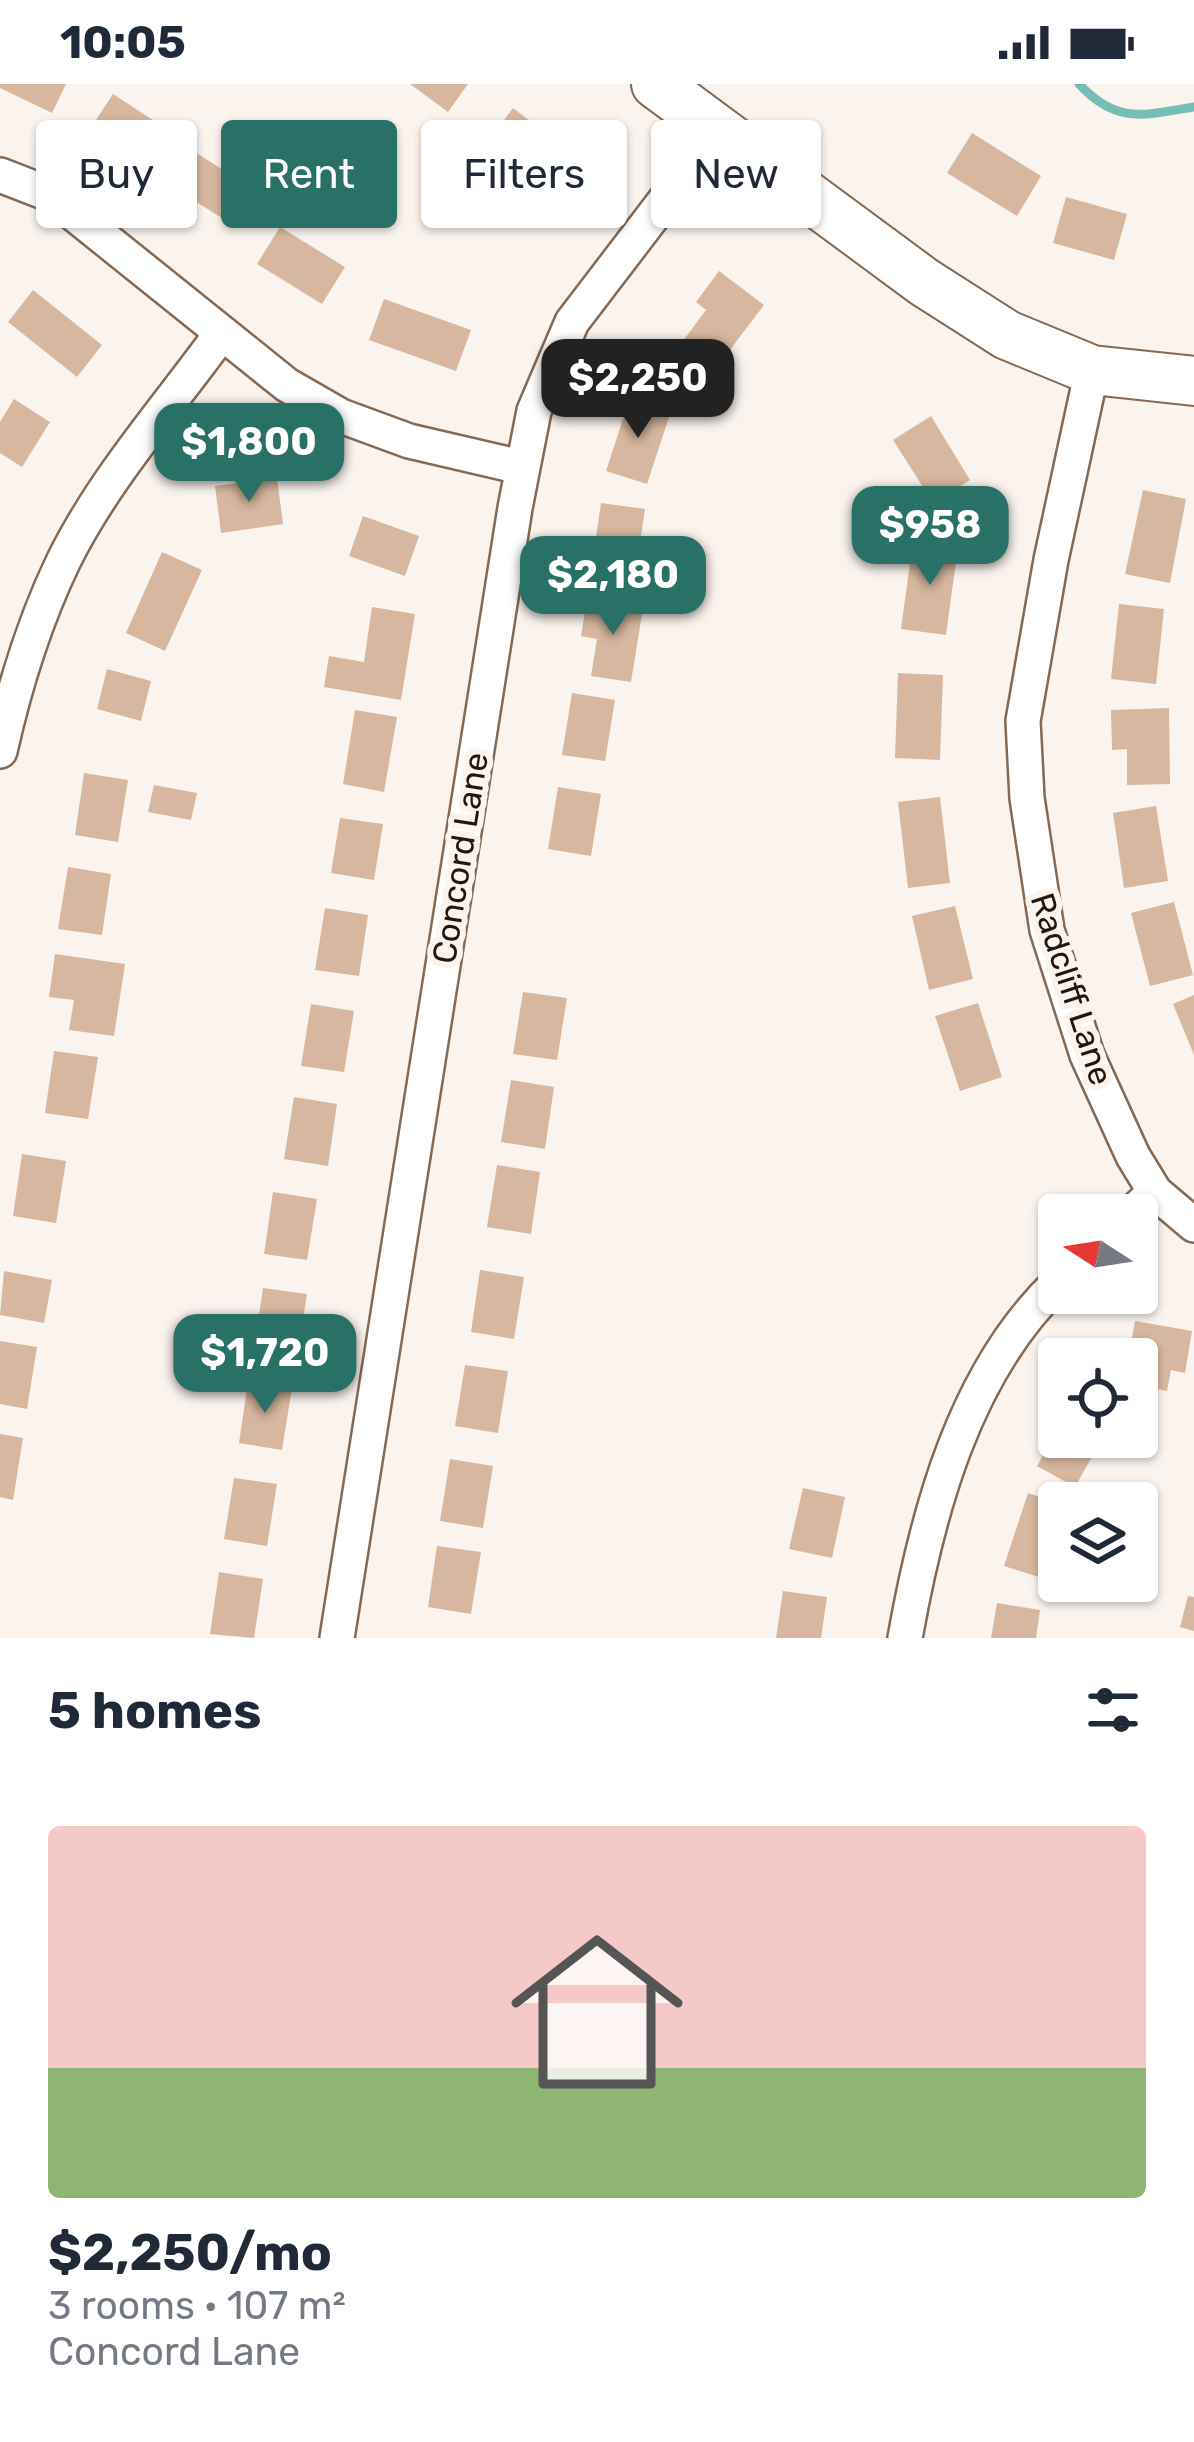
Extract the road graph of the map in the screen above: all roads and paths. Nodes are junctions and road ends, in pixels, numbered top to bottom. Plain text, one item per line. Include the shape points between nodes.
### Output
1 (656, 84) edge
2 (703, 120) edge
3 (0, 176) edge
4 (821, 206) edge
5 (651, 219) edge
6 (221, 334) junction
7 (1092, 370) junction
8 (1194, 382) edge
9 (521, 467) junction
10 (0, 751) edge
11 (1141, 1194) edge
12 (1158, 1209) edge
13 (1194, 1225) edge
14 (1038, 1306) edge
15 (337, 1638) edge
16 (904, 1638) edge

1 - 2 street
3 - 6 street via 49,194
4 - 7 street via 1007,335
5 - 9 street, Concord Lane via 572,322 534,411
6 - 9 street via 341,416
6 - 10 street via 66,556 23,658
7 - 8 street
7 - 11 street, Radcliff Lane via 1023,722 1027,798 1047,930
9 - 15 street, Concord Lane
12 - 13 street, Radcliff Lane
14 - 16 street via 960,1432 923,1545

